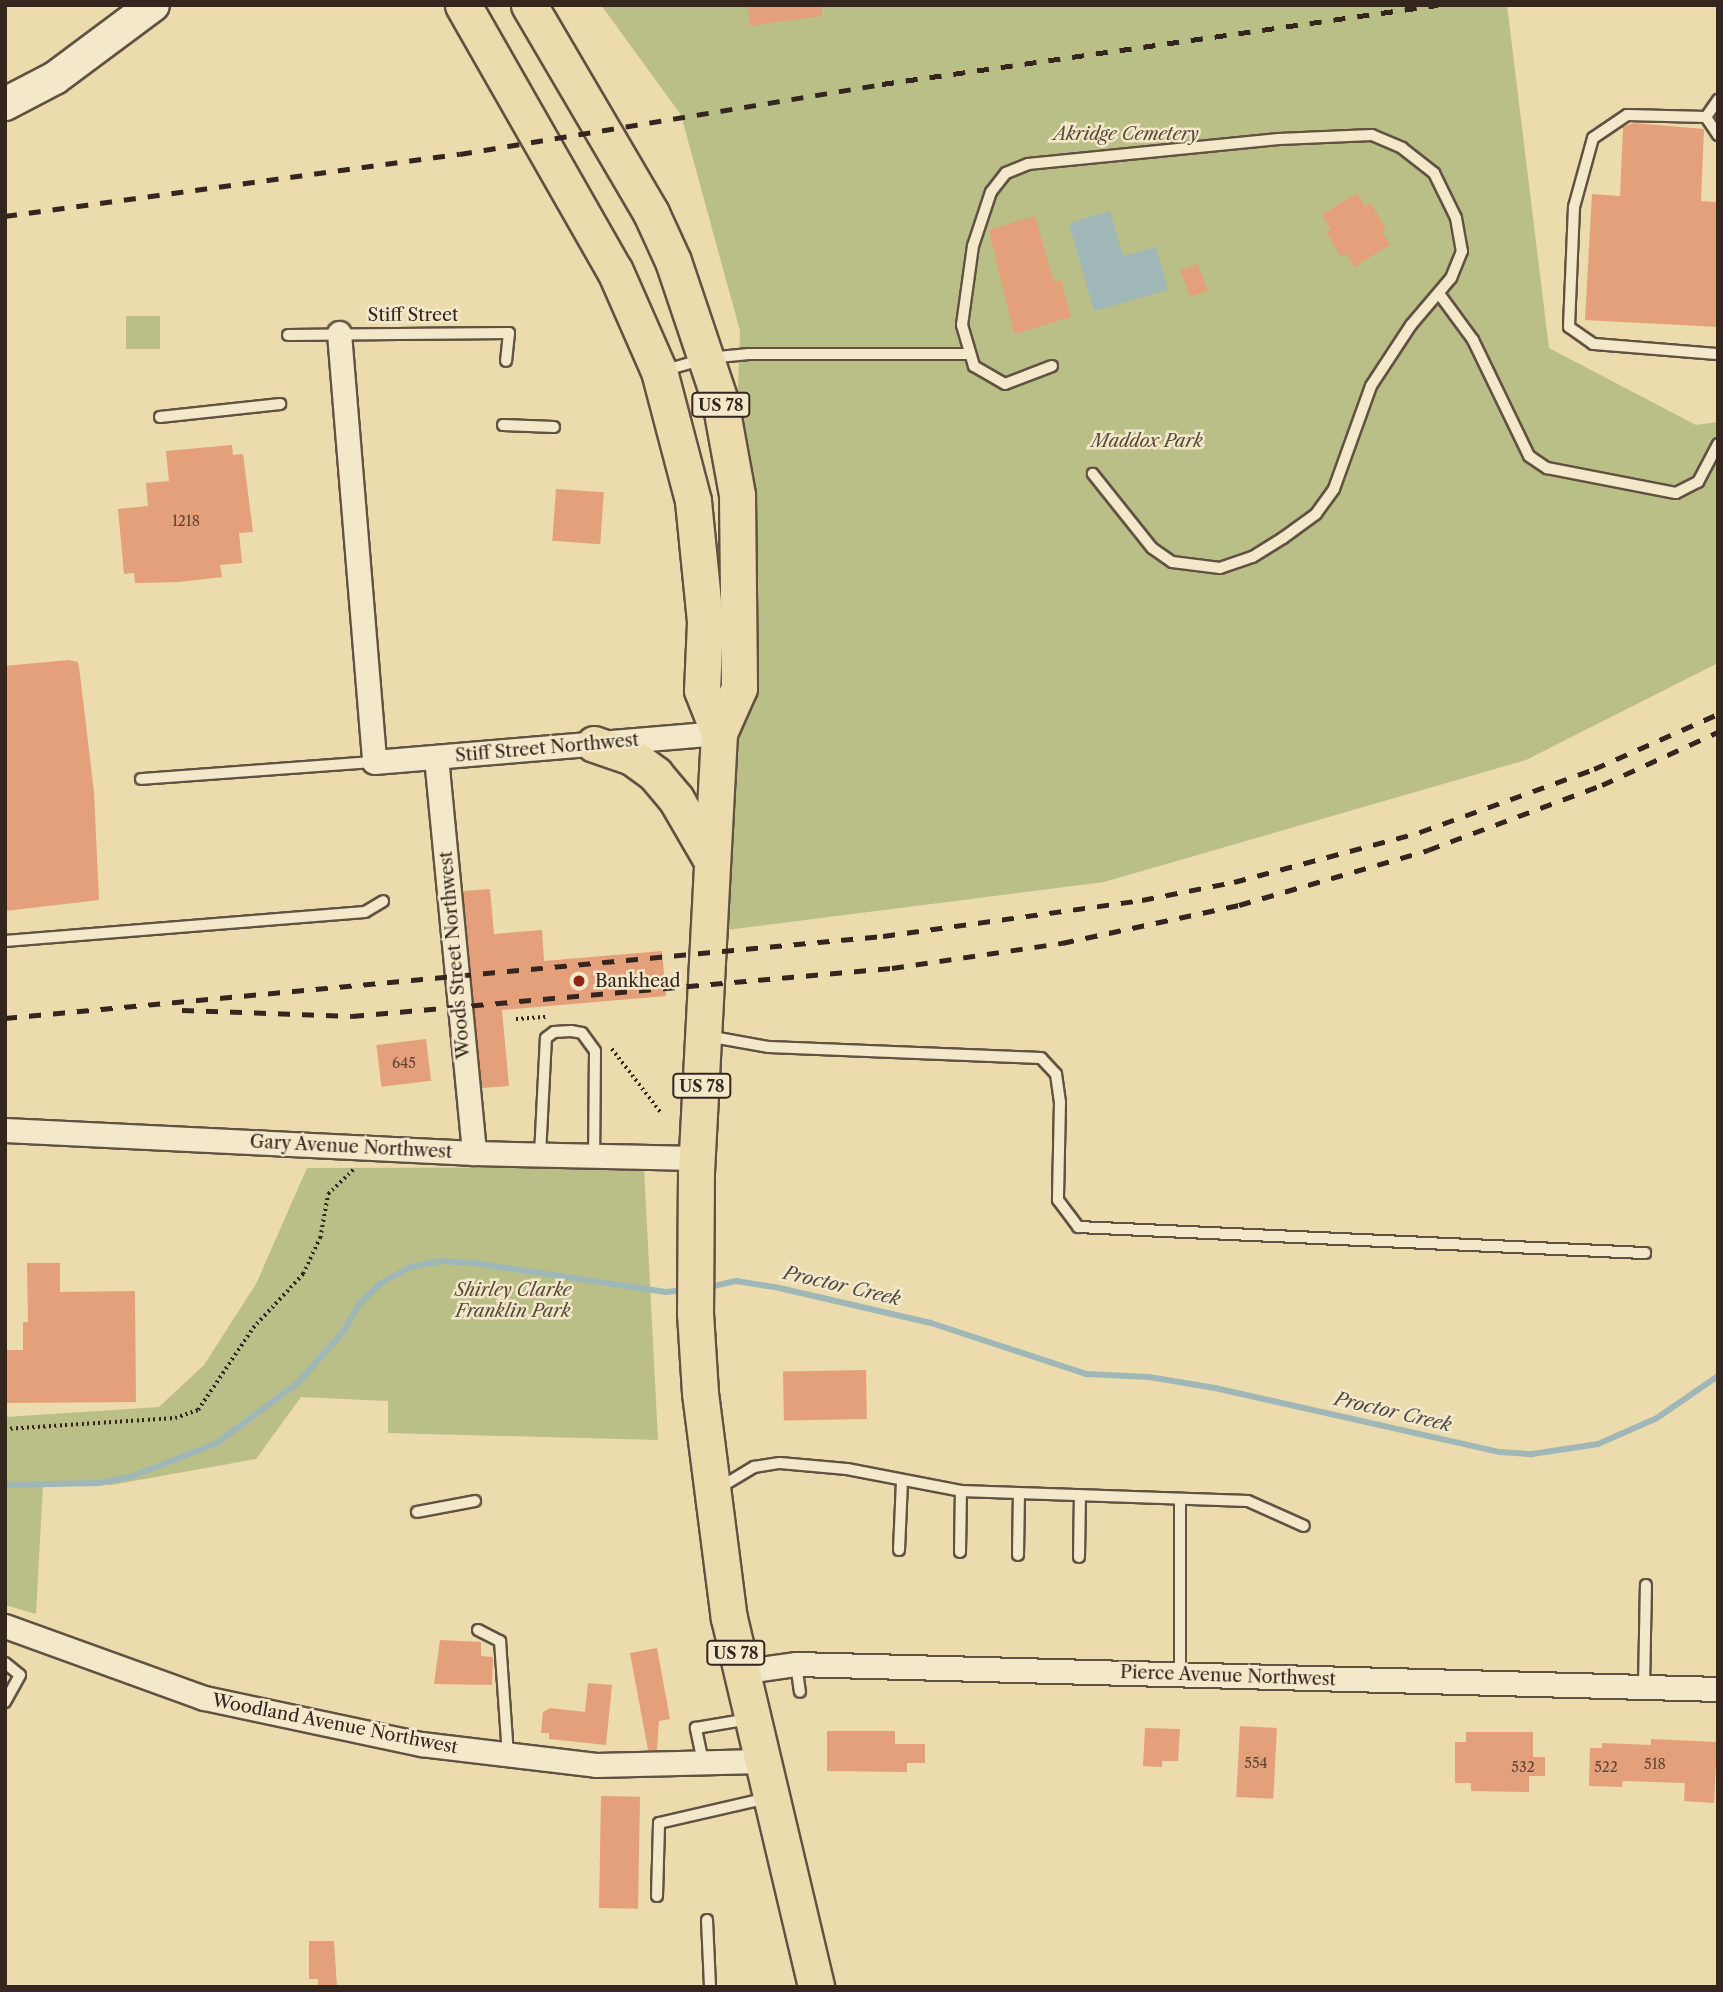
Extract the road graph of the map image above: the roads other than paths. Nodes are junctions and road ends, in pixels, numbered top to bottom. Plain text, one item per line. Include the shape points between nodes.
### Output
1 (153, 5) edge
2 (463, 5) edge
3 (529, 5) edge
4 (1718, 100) edge
5 (5, 104) edge
6 (1706, 117) junction
7 (1718, 135) edge
8 (1440, 295) junction
9 (340, 333) junction
10 (288, 335) dead end
11 (968, 354) junction
12 (1718, 354) edge
13 (708, 358) junction
14 (506, 361) dead end
15 (1052, 366) dead end
16 (659, 371) junction
17 (280, 404) dead end
18 (160, 417) dead end
19 (503, 425) dead end
20 (554, 427) dead end
21 (1718, 444) edge
22 (1093, 474) dead end
23 (719, 733) junction
24 (594, 744) junction
25 (436, 757) junction
26 (374, 762) junction
27 (141, 779) dead end
28 (712, 861) junction
29 (383, 901) dead end
30 (5, 941) edge
31 (706, 1036) junction
32 (5, 1130) edge
33 (474, 1153) junction
34 (540, 1155) junction
35 (594, 1156) junction
36 (696, 1158) junction
37 (1645, 1253) dead end
38 (902, 1480) junction
39 (713, 1491) junction
40 (961, 1492) junction
41 (1019, 1494) junction
42 (1080, 1495) junction
43 (1180, 1499) junction
44 (475, 1502) dead end
45 (417, 1512) dead end
46 (1304, 1526) dead end
47 (898, 1550) dead end
48 (960, 1552) dead end
49 (1018, 1555) dead end
50 (1079, 1557) dead end
51 (1646, 1585) dead end
52 (5, 1626) edge
53 (478, 1630) dead end
54 (5, 1663) edge
55 (796, 1664) junction
56 (739, 1672) junction
57 (1180, 1674) junction
58 (1644, 1687) junction
59 (1718, 1689) edge
60 (800, 1692) dead end
61 (5, 1702) edge
62 (750, 1718) junction
63 (508, 1755) junction
64 (761, 1760) junction
65 (703, 1762) junction
66 (770, 1797) junction
67 (657, 1896) dead end
68 (707, 1920) dead end
69 (710, 1987) edge
70 (816, 1987) edge

1 - 5 main road via 55,78
2 - 16 main road, US 78 via 615,271
3 - 13 main road, US 78 via 651,213
4 - 6 lane
6 - 7 lane
6 - 12 lane via 1627,115 1593,138 1574,207 1569,327 1593,344
8 - 11 lane via 1462,251 1457,218 1434,173 1402,148 1372,135 1279,139 1028,163 1006,173 991,192 973,246 962,325
8 - 21 lane via 1473,340 1529,456 1547,468 1676,493 1698,482
8 - 22 lane via 1411,325 1371,386 1334,489 1316,514 1252,557 1220,568 1172,562 1152,548
9 - 10 lane, Stiff Street
9 - 14 lane, Stiff Street via 509,333
9 - 26 street
11 - 13 lane
11 - 15 lane via 974,366 1005,384
13 - 16 lane
13 - 23 main road, US 78 via 731,458 740,550 739,688
16 - 23 main road, US 78 via 693,501 705,622 702,690
17 - 18 lane
19 - 20 lane
23 - 24 street, Stiff Street Northwest
23 - 28 main road, US 78
24 - 25 street, Stiff Street Northwest
24 - 28 main road via 632,757 655,774 676,799
25 - 26 street, Stiff Street Northwest
25 - 33 street, Woods Street Northwest
26 - 27 lane
28 - 31 main road, US 78
29 - 30 lane via 365,912
31 - 36 main road, US 78
31 - 37 lane via 769,1047 1041,1058 1056,1074 1060,1102 1058,1200 1078,1227
32 - 33 street, Gary Avenue Northwest
33 - 34 street, Gary Avenue Northwest
34 - 35 street, Gary Avenue Northwest
34 - 35 lane via 546,1038 554,1031 571,1031 582,1033 595,1051
35 - 36 street, Gary Avenue Northwest
36 - 39 main road, US 78 via 695,1313
38 - 39 lane via 780,1463 754,1467
38 - 40 lane
38 - 47 lane
39 - 56 main road, US 78
40 - 41 lane
40 - 48 lane
41 - 42 lane
41 - 49 lane
42 - 43 lane
42 - 50 lane
43 - 46 lane via 1248,1501
43 - 57 lane
44 - 45 lane
51 - 58 lane
52 - 63 street, Woodland Avenue Northwest via 204,1698 421,1744
53 - 63 lane via 500,1641
54 - 61 lane via 20,1675
55 - 56 street, Pierce Avenue Northwest
55 - 57 street, Pierce Avenue Northwest
55 - 60 lane
56 - 62 main road, US 78
57 - 58 street, Pierce Avenue Northwest
58 - 59 street, Pierce Avenue Northwest
62 - 64 main road, US 78
62 - 65 lane via 696,1728
63 - 65 street, Woodland Avenue Northwest via 596,1765
64 - 65 street, Woodland Avenue Northwest
64 - 66 main road, US 78
66 - 67 lane via 659,1823
66 - 70 main road, US 78
68 - 69 lane

